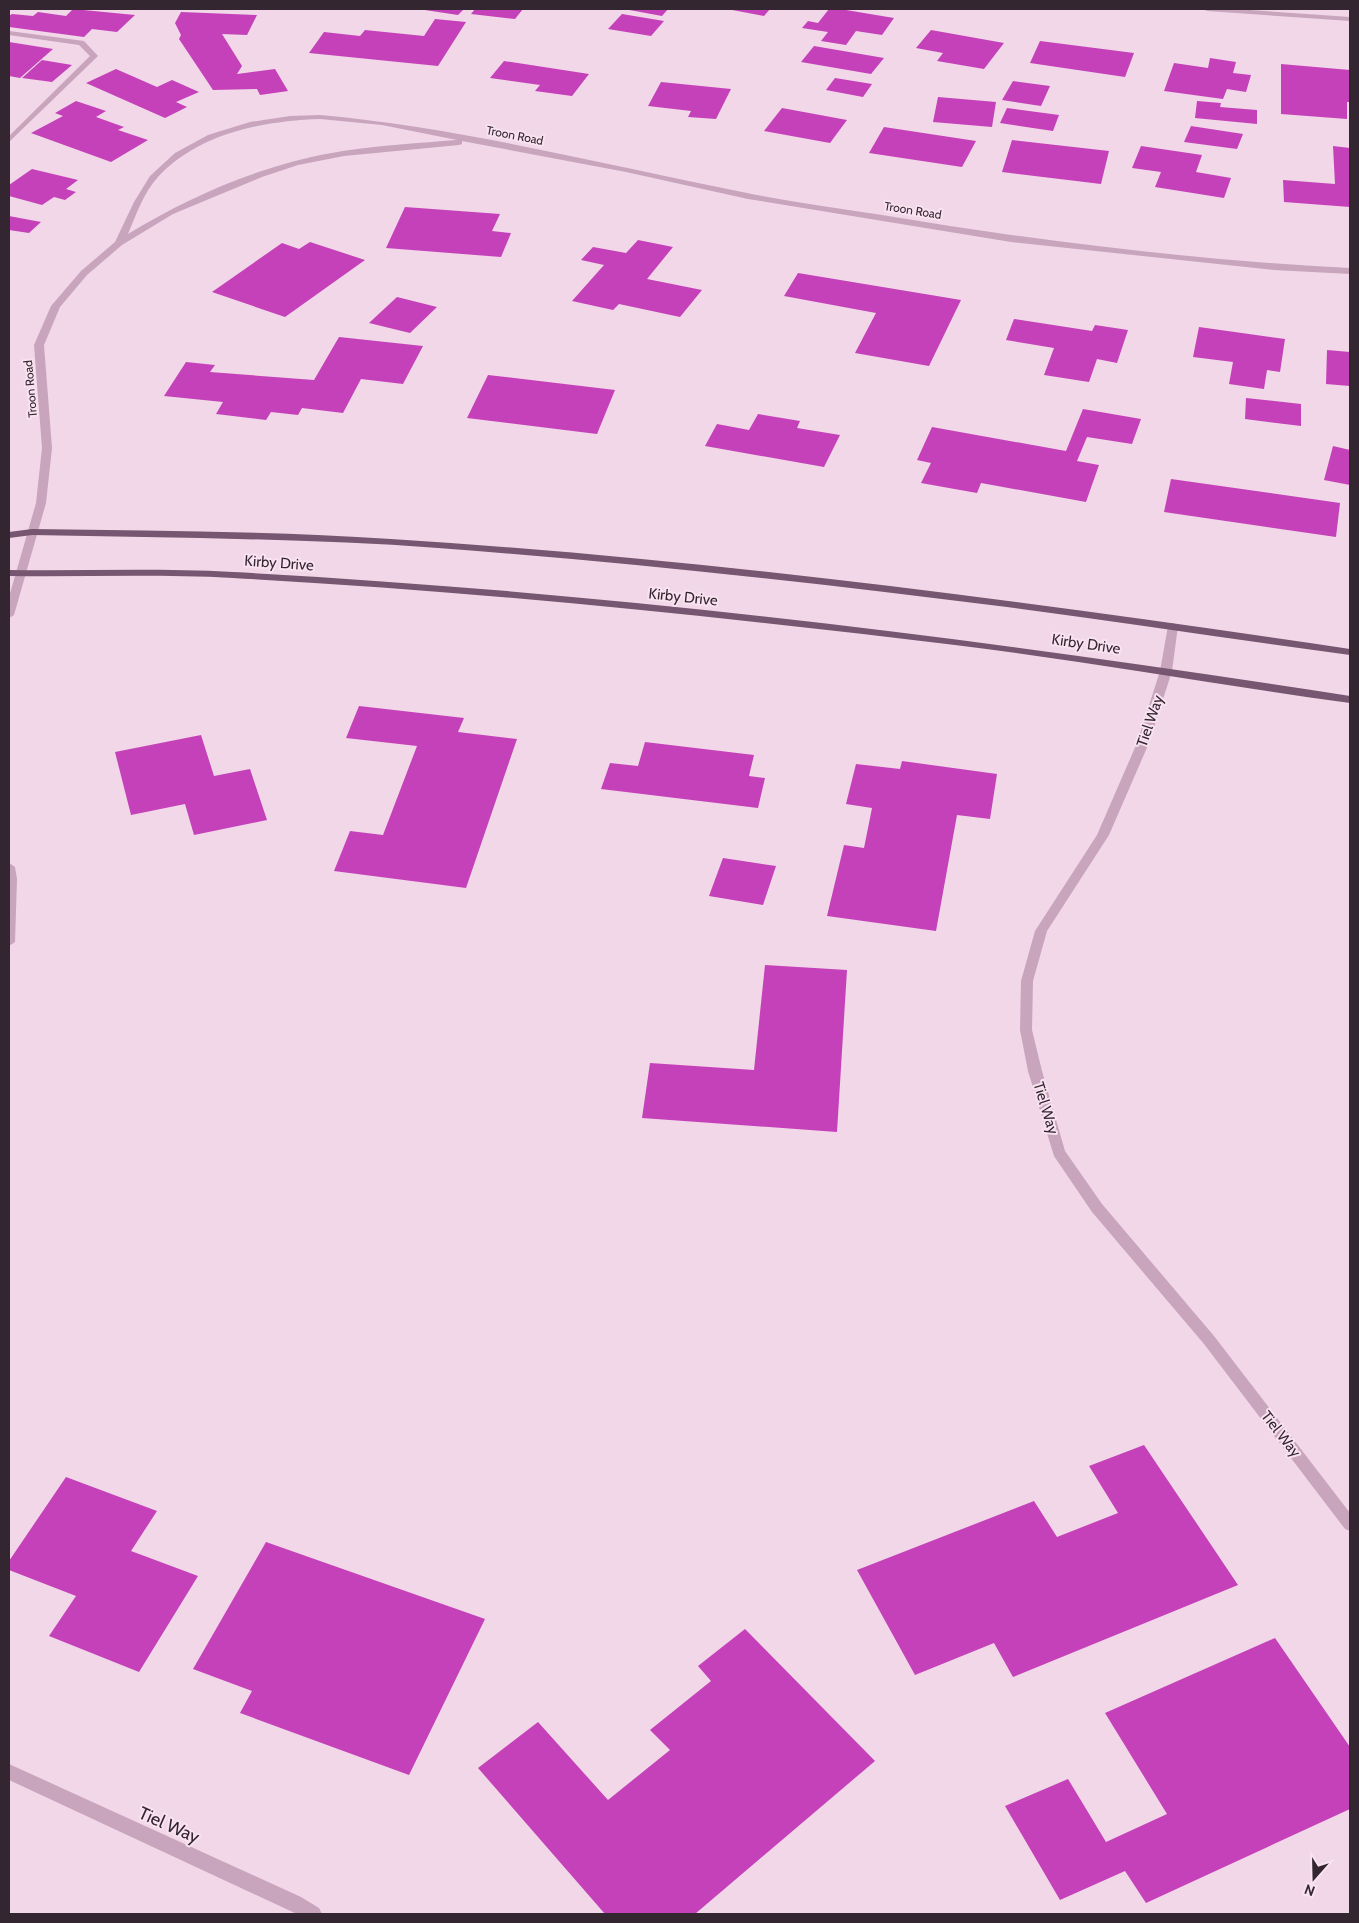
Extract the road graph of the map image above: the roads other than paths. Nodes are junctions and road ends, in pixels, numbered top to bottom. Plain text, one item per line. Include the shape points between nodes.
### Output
1 (1207, 9) edge
2 (1350, 19) edge
3 (9, 34) edge
4 (9, 140) edge
5 (476, 140) junction
6 (119, 243) junction
7 (1350, 271) edge
8 (32, 532) junction
9 (9, 535) edge
10 (9, 573) edge
11 (20, 573) junction
12 (9, 615) edge
13 (1173, 626) junction
14 (1350, 652) edge
15 (1166, 671) junction
16 (1350, 700) edge
17 (9, 867) edge
18 (9, 942) edge
19 (1350, 1524) edge
20 (9, 1772) edge
21 (313, 1914) edge

1 - 2 street
3 - 4 street via 81,43 94,56
5 - 6 street, Troon Road via 354,152 296,163 170,212
5 - 6 street, Troon Road via 382,123 320,117 253,124 211,137 178,155 154,176
5 - 7 street, Troon Road via 748,196 1011,239 1274,267
6 - 8 street, Troon Road via 84,273 56,306 39,345 47,448 42,503
8 - 9 main road, Kirby Drive
8 - 11 street
8 - 13 main road, Kirby Drive via 435,545 699,568 957,597
10 - 11 main road, Kirby Drive
11 - 12 street
11 - 15 main road, Kirby Drive via 229,575 426,588 958,642
13 - 14 main road, Kirby Drive
13 - 15 street, Tiel Way
15 - 16 main road, Kirby Drive
15 - 19 street, Tiel Way via 1143,743 1104,835 1041,931 1027,981 1026,1030 1060,1152 1096,1208 1209,1340
17 - 18 street
20 - 21 street, Tiel Way

